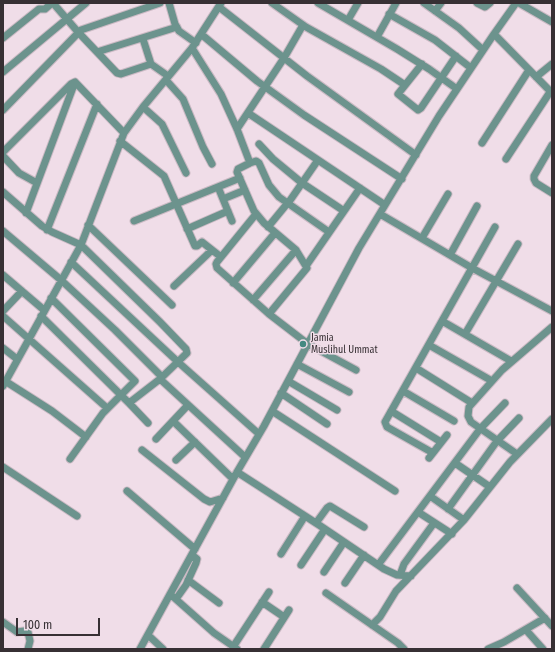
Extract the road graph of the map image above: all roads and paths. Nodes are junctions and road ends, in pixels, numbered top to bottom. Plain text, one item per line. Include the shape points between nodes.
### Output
1 (53, 3) edge
2 (86, 3) edge
3 (160, 3) edge
4 (169, 3) edge
5 (272, 3) edge
6 (318, 3) edge
7 (358, 3) edge
8 (396, 3) edge
9 (424, 3) edge
10 (441, 3) edge
11 (477, 3) edge
12 (490, 3) edge
13 (516, 3) edge
14 (519, 3) edge
15 (220, 5) edge
16 (435, 11) junction
17 (390, 14) junction
18 (66, 19) junction
19 (348, 20) junction
20 (552, 22) edge
21 (303, 25) junction
22 (176, 27) junction
23 (78, 32) junction
24 (201, 34) junction
25 (494, 34) junction
26 (377, 37) junction
27 (3, 38) edge
28 (143, 39) junction
29 (194, 46) junction
30 (483, 50) junction
31 (97, 52) junction
32 (456, 56) junction
33 (284, 58) junction
34 (151, 64) junction
35 (422, 64) junction
36 (552, 64) edge
37 (471, 68) junction
38 (530, 70) junction
39 (3, 72) edge
40 (536, 77) junction
41 (167, 78) junction
42 (441, 78) junction
43 (75, 82) junction
44 (405, 85) junction
45 (264, 86) junction
46 (457, 90) junction
47 (551, 92) edge
48 (96, 104) junction
49 (143, 107) junction
50 (3, 110) edge
51 (248, 113) junction
52 (237, 130) junction
53 (124, 132) junction
54 (120, 141) junction
55 (482, 143) dead end
56 (259, 144) dead end
57 (552, 145) edge
58 (3, 152) edge
59 (416, 155) junction
60 (3, 156) edge
61 (506, 159) dead end
62 (318, 160) junction
63 (250, 163) junction
64 (212, 164) dead end
65 (186, 173) dead end
66 (240, 178) junction
67 (402, 179) junction
68 (37, 183) junction
69 (302, 183) junction
70 (218, 187) junction
71 (360, 188) junction
72 (245, 190) junction
73 (3, 192) edge
74 (552, 193) edge
75 (448, 194) dead end
76 (223, 199) junction
77 (177, 204) junction
78 (287, 204) junction
79 (385, 205) junction
80 (477, 206) dead end
81 (228, 211) junction
82 (344, 211) junction
83 (26, 213) junction
84 (256, 214) junction
85 (380, 214) junction
86 (134, 221) dead end
87 (232, 221) dead end
88 (88, 225) junction
89 (268, 227) junction
90 (496, 227) dead end
91 (187, 228) junction
92 (47, 230) junction
93 (3, 232) edge
94 (329, 232) junction
95 (275, 233) junction
96 (422, 238) junction
97 (81, 244) junction
98 (518, 244) dead end
99 (212, 250) junction
100 (296, 250) junction
101 (450, 255) junction
102 (221, 257) junction
103 (71, 262) junction
104 (306, 266) junction
105 (472, 268) junction
106 (3, 275) edge
107 (61, 280) junction
108 (497, 281) junction
109 (233, 283) junction
110 (174, 286) dead end
111 (22, 291) junction
112 (51, 298) junction
113 (253, 300) junction
114 (172, 305) dead end
115 (3, 311) edge
116 (552, 311) edge
117 (43, 313) junction
118 (269, 314) junction
119 (3, 316) edge
120 (442, 321) junction
121 (551, 331) edge
122 (465, 334) junction
123 (29, 339) junction
124 (308, 344) junction
125 (429, 345) junction
126 (3, 348) edge
127 (18, 359) junction
128 (178, 362) junction
129 (512, 362) junction
130 (297, 364) junction
131 (416, 368) junction
132 (356, 370) dead end
133 (161, 378) junction
134 (288, 381) junction
135 (492, 381) junction
136 (4, 384) edge
137 (403, 391) junction
138 (349, 392) dead end
139 (281, 393) junction
140 (121, 396) junction
141 (129, 403) junction
142 (472, 403) junction
143 (505, 403) dead end
144 (188, 405) junction
145 (107, 408) junction
146 (337, 410) dead end
147 (272, 411) junction
148 (391, 411) junction
149 (518, 418) dead end
150 (552, 420) edge
151 (173, 421) junction
152 (454, 422) dead end
153 (148, 424) dead end
154 (327, 424) dead end
155 (480, 429) junction
156 (259, 434) junction
157 (447, 435) dead end
158 (86, 436) junction
159 (156, 439) dead end
160 (196, 442) junction
161 (441, 442) junction
162 (497, 442) junction
163 (142, 450) dead end
164 (517, 454) junction
165 (245, 458) junction
166 (70, 459) dead end
167 (176, 460) dead end
168 (455, 463) junction
169 (3, 467) edge
170 (237, 472) junction
171 (472, 475) junction
172 (233, 479) junction
173 (490, 487) junction
174 (127, 491) dead end
175 (395, 491) dead end
176 (430, 496) junction
177 (223, 498) junction
178 (448, 509) junction
179 (418, 512) junction
180 (77, 516) dead end
181 (305, 516) junction
182 (464, 520) junction
183 (316, 522) junction
184 (434, 523) junction
185 (364, 527) dead end
186 (325, 529) junction
187 (452, 534) junction
188 (344, 542) junction
189 (194, 552) junction
190 (281, 554) dead end
191 (364, 555) junction
192 (301, 565) dead end
193 (378, 565) junction
194 (324, 572) dead end
195 (400, 575) junction
196 (411, 576) junction
197 (188, 580) junction
198 (345, 583) dead end
199 (517, 588) dead end
200 (269, 592) dead end
201 (326, 593) dead end
202 (170, 594) junction
203 (176, 599) junction
204 (262, 602) junction
205 (219, 603) dead end
206 (289, 610) dead end
207 (284, 617) junction
208 (545, 618) junction
209 (3, 622) edge
210 (372, 625) junction
211 (552, 626) edge
212 (526, 630) junction
213 (148, 635) junction
214 (235, 648) edge
215 (28, 649) edge
216 (140, 649) edge
217 (163, 649) edge
218 (264, 649) edge
219 (404, 649) edge
220 (488, 649) edge
221 (543, 649) edge

1 - 18 street
1 - 27 street via 39,9
2 - 18 street
3 - 23 street
4 - 22 street
5 - 21 street
6 - 19 street
7 - 19 street
8 - 17 street
9 - 16 street
10 - 16 street
11 - 12 street via 485,7
13 - 25 street
14 - 20 street
15 - 24 street
15 - 33 street
16 - 30 street
17 - 26 street
17 - 32 street via 435,40
18 - 23 street
18 - 39 street
19 - 26 street
21 - 33 street
21 - 44 street
22 - 28 street
22 - 29 street
23 - 31 street
23 - 50 street
24 - 29 street
24 - 45 street
25 - 30 street
25 - 38 street
26 - 35 street
28 - 31 street
28 - 34 street
29 - 41 street
29 - 52 street via 221,94
30 - 37 street
31 - 34 street via 119,74
32 - 37 street
32 - 42 street
33 - 45 street
33 - 59 street
34 - 41 street
35 - 42 street
35 - 44 street
36 - 40 street
37 - 46 street
38 - 40 street
38 - 55 street
40 - 47 street
41 - 49 street
41 - 64 street via 183,99
42 - 44 street via 419,110 398,95
42 - 46 street
43 - 48 street
43 - 58 street
43 - 68 street
45 - 51 street
45 - 67 street
46 - 59 street
47 - 61 street
48 - 53 street
48 - 92 street
49 - 53 street
49 - 65 street via 162,124
51 - 52 street
51 - 62 street
52 - 63 street
53 - 54 street
54 - 77 street via 164,176
54 - 88 street
56 - 69 street
57 - 74 street via 534,176 536,183
59 - 67 street
60 - 68 street via 19,173
62 - 69 street
62 - 71 street
63 - 66 street via 238,169
63 - 78 street via 259,163 273,191
66 - 70 street
66 - 72 street
67 - 79 street
68 - 83 street
69 - 78 street
69 - 82 street
70 - 76 street
70 - 77 street
71 - 79 street
71 - 82 street
72 - 76 street
72 - 84 street
73 - 83 street
75 - 96 street
76 - 81 street
77 - 86 street
77 - 91 street
78 - 89 street
78 - 94 street
79 - 85 street
80 - 101 street
81 - 87 street
81 - 91 street
82 - 94 street
83 - 92 street
84 - 89 street
84 - 102 street
85 - 96 street
85 - 124 street
88 - 97 street
88 - 114 street
89 - 95 street
90 - 105 street
91 - 99 street via 195,246 202,242
92 - 97 street
93 - 107 street
94 - 104 street
95 - 100 street
95 - 109 street
96 - 101 street
97 - 103 street
97 - 128 street via 186,349 187,353
98 - 108 street
99 - 102 street
99 - 110 street
100 - 104 street
100 - 113 street
101 - 105 street
102 - 109 street via 216,266
103 - 107 street
103 - 128 street
104 - 118 street via 307,270
105 - 108 street
105 - 120 street
106 - 111 street
107 - 112 street
107 - 133 street via 115,330
108 - 116 street
108 - 122 street
109 - 113 street
111 - 115 street
111 - 117 street
112 - 117 street
112 - 140 street via 134,379
113 - 118 street
117 - 123 street
117 - 140 street
118 - 124 street
119 - 123 street
120 - 122 street
120 - 125 street
121 - 129 street
122 - 129 street
123 - 127 street
123 - 145 street
124 - 130 street
124 - 132 street
125 - 131 street
125 - 135 street
126 - 127 street
127 - 136 street
128 - 133 street
128 - 156 street
129 - 135 street
130 - 134 street
130 - 138 street
131 - 137 street
131 - 142 street
133 - 141 street
133 - 144 street
134 - 139 street
134 - 146 street
135 - 142 street
136 - 158 street via 52,411
137 - 148 street
137 - 152 street
139 - 147 street
139 - 154 street
140 - 141 street
140 - 145 street
141 - 153 street
142 - 155 street via 468,416
143 - 155 street
144 - 151 street
144 - 165 street
145 - 158 street
147 - 156 street
147 - 175 street
148 - 161 street
148 - 161 street via 385,422 387,427 431,455
149 - 162 street
150 - 164 street
151 - 159 street
151 - 160 street
155 - 162 street
155 - 168 street
156 - 165 street
157 - 161 street
158 - 166 street
160 - 167 street
160 - 172 street
162 - 164 street
162 - 171 street
163 - 177 street via 204,500 210,502
164 - 173 street
165 - 170 street
168 - 171 street
168 - 176 street
169 - 180 street
170 - 172 street
170 - 181 street
171 - 173 street
171 - 178 street
172 - 177 street
173 - 182 street
174 - 189 street
176 - 178 street
176 - 179 street
177 - 189 street
178 - 182 street
179 - 184 street
179 - 193 street
181 - 183 street
181 - 190 street
182 - 187 street
183 - 185 street via 330,506
183 - 186 street
184 - 187 street
184 - 195 street via 404,564
186 - 188 street
186 - 192 street
187 - 196 street
188 - 191 street
188 - 194 street
189 - 197 street via 197,561
189 - 202 street
191 - 193 street
191 - 198 street
193 - 195 street via 390,573
195 - 196 street
196 - 210 street via 396,591
197 - 203 street
197 - 205 street
199 - 208 street
200 - 204 street
201 - 210 street
202 - 203 street
202 - 213 street
203 - 214 street
204 - 207 street
204 - 214 street
206 - 207 street
207 - 218 street
208 - 211 street
208 - 212 street
209 - 215 street via 17,632 28,632
210 - 219 street
212 - 220 street
212 - 221 street
213 - 216 street
213 - 217 street

